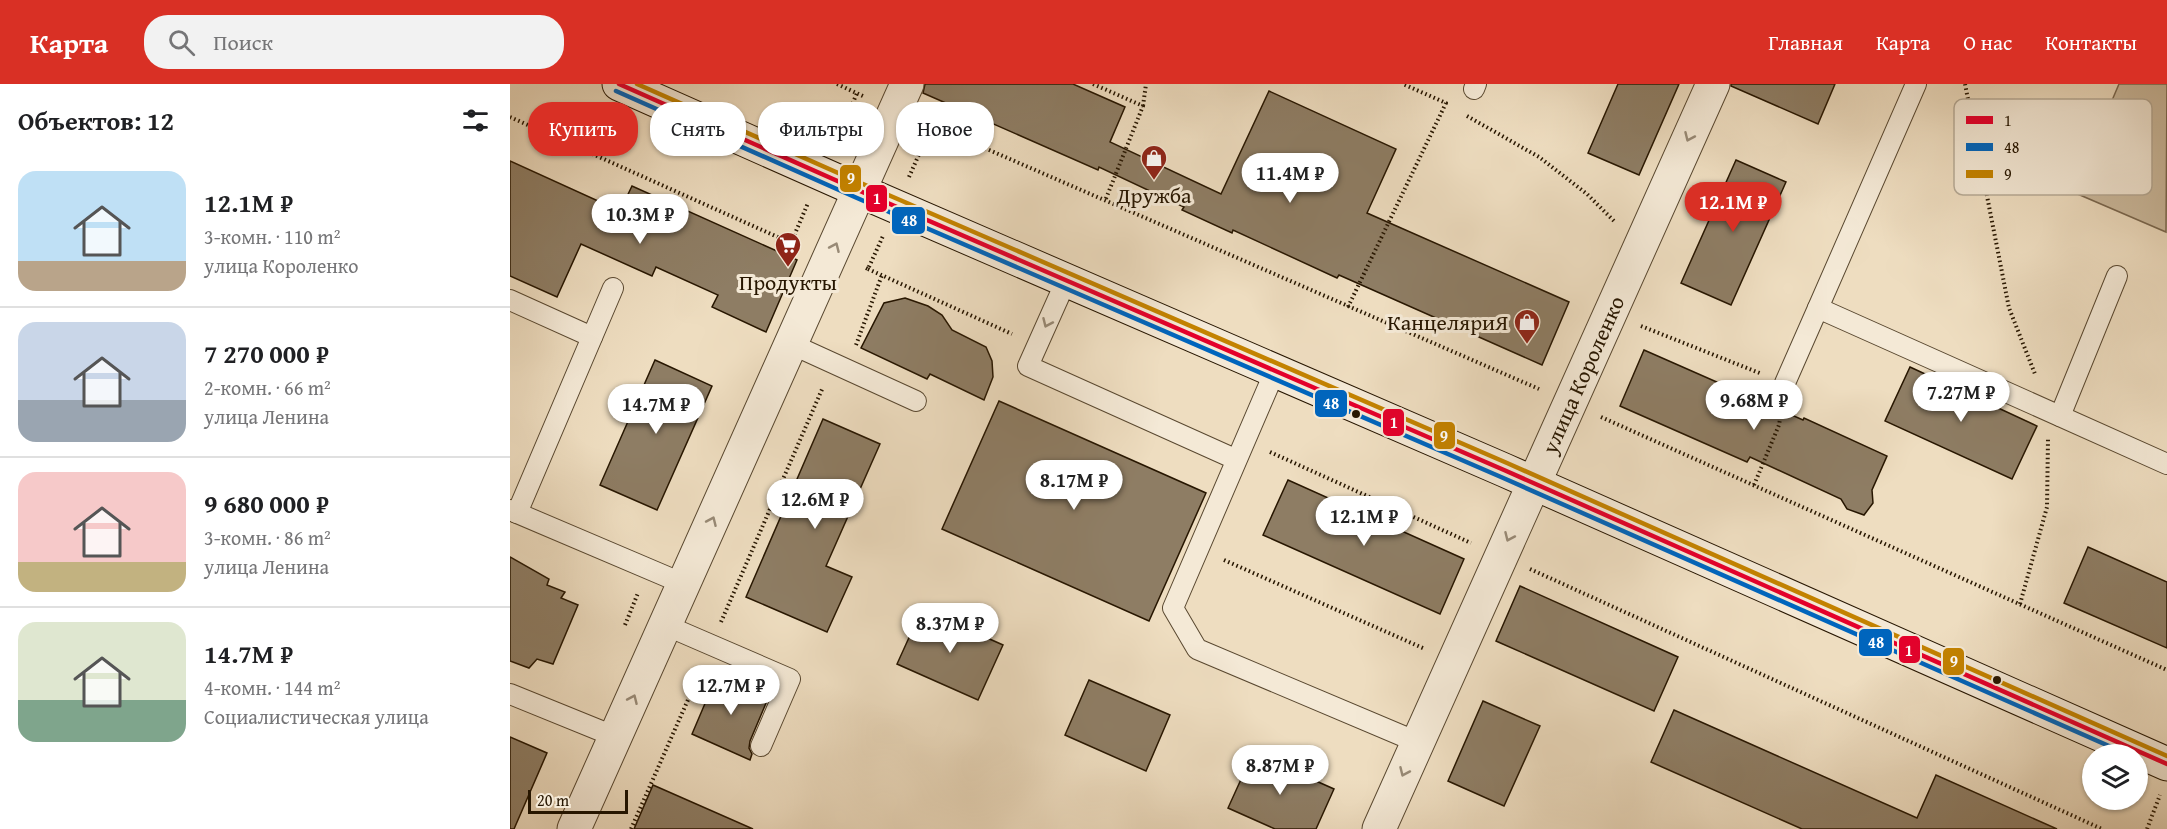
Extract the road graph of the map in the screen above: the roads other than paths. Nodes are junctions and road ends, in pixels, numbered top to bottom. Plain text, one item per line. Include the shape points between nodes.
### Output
1 (619, 84) edge
2 (1713, 84) edge
3 (1916, 84) edge
4 (901, 97) edge
5 (860, 191) junction
6 (2117, 276) dead end
7 (1066, 281) junction
8 (613, 288) dead end
9 (510, 300) edge
10 (1818, 308) junction
11 (592, 337) junction
12 (791, 344) junction
13 (1275, 371) junction
14 (1785, 383) road end
15 (916, 401) dead end
16 (2055, 414) junction
17 (1235, 459) junction
18 (2167, 464) edge
19 (1533, 483) junction
20 (513, 511) edge
21 (684, 584) junction
22 (666, 625) junction
23 (510, 694) edge
24 (615, 737) junction
25 (1417, 742) junction
26 (761, 746) dead end
27 (2165, 776) edge
28 (574, 829) edge
29 (1378, 829) edge

1 - 5 main road
2 -> 19 main road, улица Короленко
3 - 10 lane
4 - 5 main road
5 - 7 main road
12 -> 5 main road
6 - 16 lane
7 - 13 main road
7 -> 17 lane via 1028,366
8 - 11 lane
9 - 11 lane
10 - 14 lane
10 - 16 lane
11 - 20 lane
12 - 15 lane
21 -> 12 main road
13 - 17 lane
13 - 19 main road
16 - 18 lane
17 - 25 lane via 1173,608 1197,649
19 -> 25 main road, улица Короленко
19 - 27 main road
20 - 21 lane
21 - 22 main road
24 -> 22 main road
22 - 26 lane via 790,679
23 - 24 lane
24 - 28 main road
25 -> 29 main road, улица Короленко

